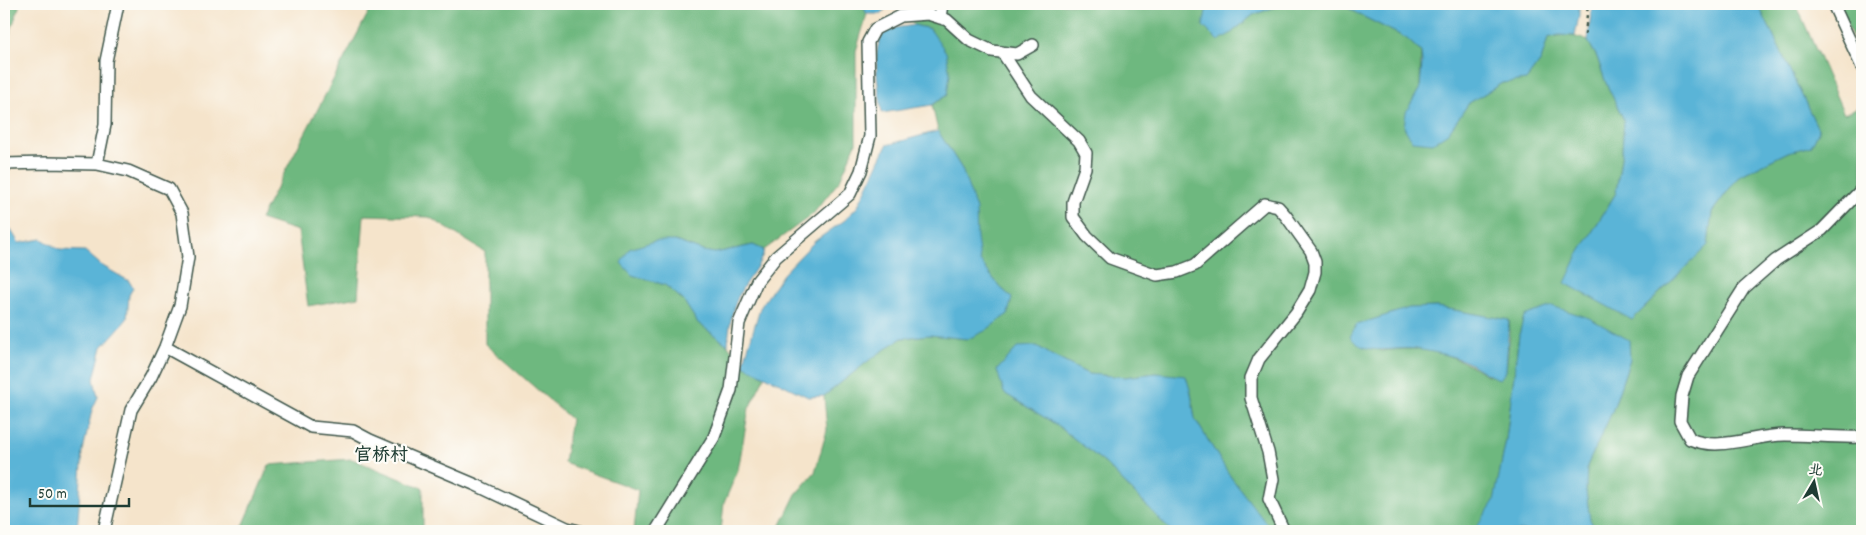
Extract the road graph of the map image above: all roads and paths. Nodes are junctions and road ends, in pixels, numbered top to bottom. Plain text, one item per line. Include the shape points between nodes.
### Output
1 (118, 4) edge
2 (942, 4) edge
3 (1588, 4) edge
4 (1833, 4) edge
5 (940, 18) junction
6 (1585, 35) dead end
7 (1033, 45) dead end
8 (1002, 52) junction
9 (1862, 67) edge
10 (4, 164) edge
11 (97, 164) junction
12 (1862, 189) edge
13 (165, 347) junction
14 (1862, 437) edge
15 (104, 531) edge
16 (579, 531) edge
17 (656, 531) edge
18 (1284, 531) edge

1 - 11 street via 106,61 105,125
2 - 5 street
3 - 6 path
4 - 9 street
5 - 8 street via 947,20 969,40
5 - 17 street via 928,14 901,16 874,29 868,42 870,136 861,170 850,194 776,256 757,281 738,323 730,390 714,437
7 - 8 street via 1018,54
8 - 18 street via 1031,96 1079,141 1086,153 1085,168 1073,202 1074,217 1087,236 1110,258 1157,275 1195,266 1265,204 1278,207 1311,251 1315,272 1310,290 1296,313 1258,359 1251,378 1251,398 1273,478 1269,499
10 - 11 street
11 - 13 street via 128,171 169,189 182,212 188,258 180,306
12 - 14 street via 1822,230 1776,260 1744,288 1688,376 1680,421 1690,439 1701,444 1783,435
13 - 15 street via 131,410
13 - 16 street via 311,427 354,431

